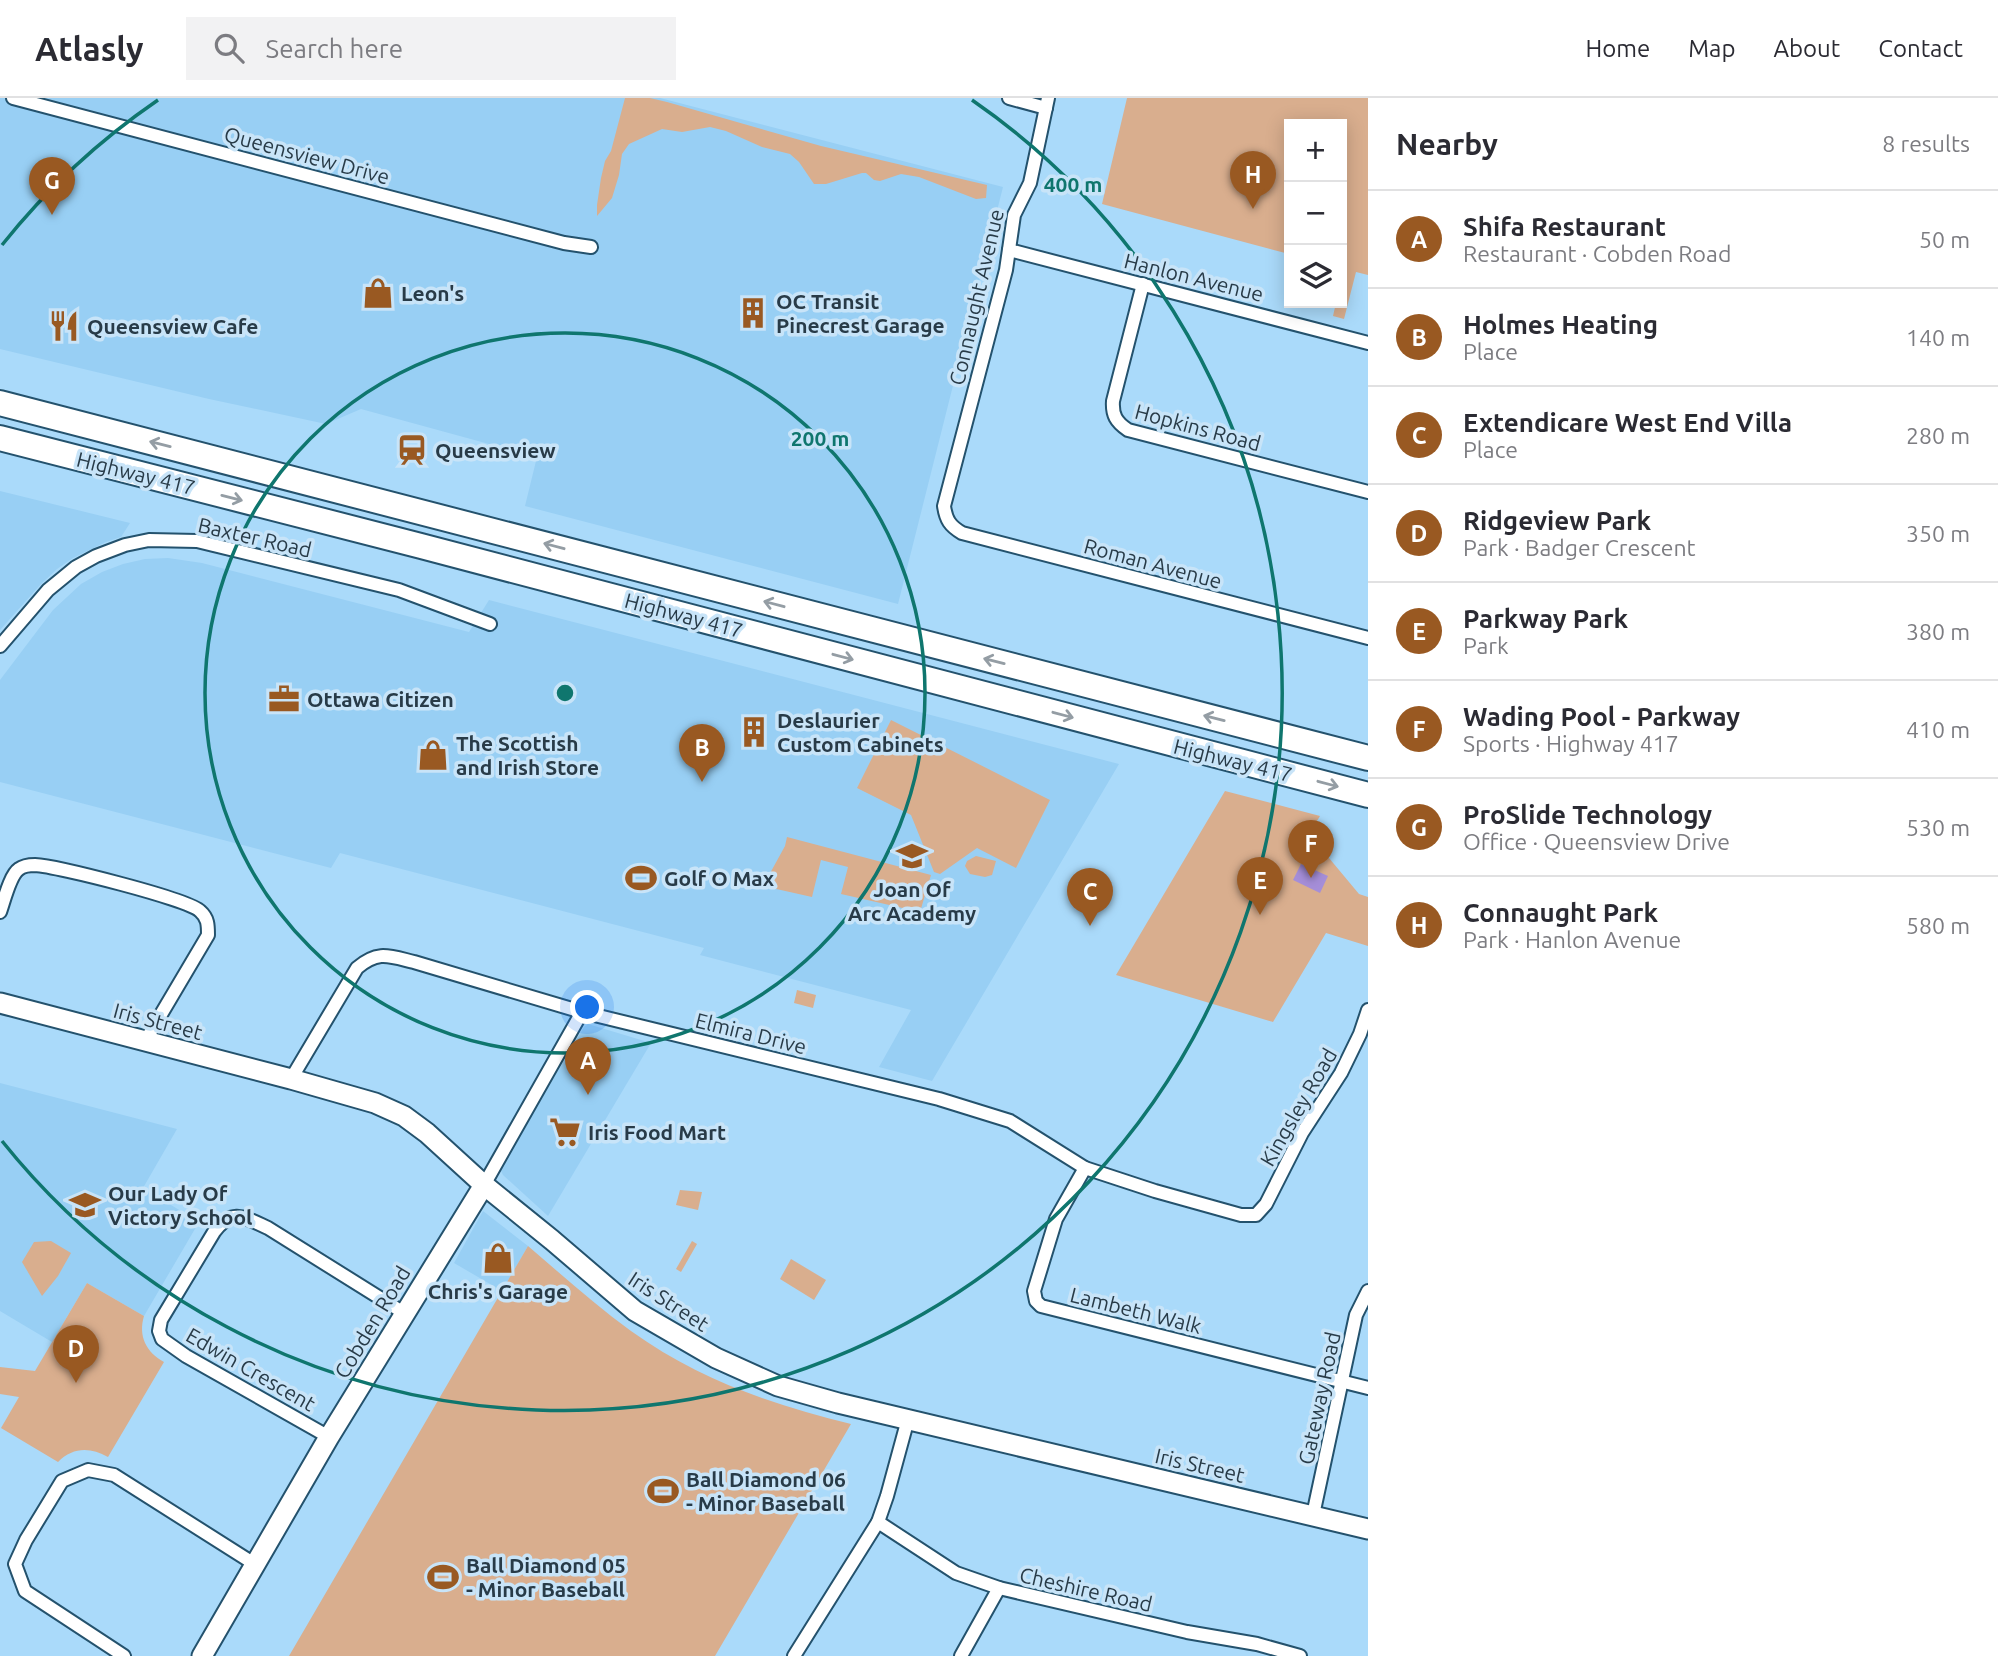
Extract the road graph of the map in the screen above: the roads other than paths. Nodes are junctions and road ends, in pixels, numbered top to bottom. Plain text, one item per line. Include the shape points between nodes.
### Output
1 (13, 98) edge
2 (1009, 98) edge
3 (1047, 103) edge
4 (591, 247) dead end
5 (1009, 250) junction
6 (1143, 284) junction
7 (1368, 343) edge
8 (6, 403) edge
9 (0, 438) edge
10 (1368, 492) edge
11 (944, 506) joint
12 (490, 624) dead end
13 (1368, 638) edge
14 (0, 646) edge
15 (1368, 758) edge
16 (1368, 795) edge
17 (0, 912) edge
18 (0, 1003) edge
19 (1368, 1010) edge
20 (582, 1012) junction
21 (148, 1042) junction
22 (291, 1079) junction
23 (1085, 1168) junction
24 (484, 1185) junction
25 (1252, 1215) joint
26 (1368, 1291) edge
27 (404, 1312) junction
28 (1341, 1382) junction
29 (1368, 1388) edge
30 (908, 1419) junction
31 (329, 1437) junction
32 (1313, 1516) junction
33 (878, 1522) junction
34 (1368, 1529) edge
35 (256, 1565) junction
36 (999, 1588) junction
37 (124, 1656) edge
38 (202, 1656) edge
39 (794, 1656) edge
40 (961, 1656) edge
41 (1300, 1656) edge

1 - 4 street, Queensview Drive
2 - 3 street
3 - 5 street, Connaught Avenue via 1030,183 1014,215
5 - 6 street, Hanlon Avenue
5 - 11 street, Connaught Avenue
6 - 7 street, Hanlon Avenue
6 - 10 street, Hopkins Road via 1113,401 1120,425
15 -> 8 highway
9 -> 16 highway, Highway 417
11 - 13 street, Roman Avenue via 946,518 962,533
12 - 14 street, Baxter Road via 387,587 197,541 149,540 125,545 76,567 48,590
17 - 21 street via 13,876 32,865 73,872 199,909 208,921 208,935
18 - 21 street, Iris Street
19 - 25 street, Kingsley Road via 1341,1073 1302,1133 1266,1204
20 - 22 street, Elmira Drive via 414,962 388,956 369,958 357,968
20 - 23 street, Elmira Drive via 1002,1118
20 - 24 street, Cobden Road
21 - 22 street, Iris Street
22 - 24 street, Iris Street via 404,1116
23 - 25 street, Elmira Drive
23 - 28 street, Lambeth Walk via 1056,1219 1034,1291 1041,1306
24 - 27 street, Cobden Road
24 - 30 street, Iris Street via 635,1311 716,1358 778,1386
26 - 28 street, Gateway Road via 1356,1315
27 - 31 street, Cobden Road
27 - 31 street, Edwin Crescent via 268,1228 233,1216 214,1232 161,1320 162,1339 186,1356
28 - 29 street, Lambeth Walk
28 - 32 street, Gateway Road
30 - 32 street, Iris Street
30 - 33 street
31 - 35 street, Cobden Road
32 - 34 street, Iris Street
33 - 36 street, Cheshire Road via 956,1573
33 - 39 street
35 - 37 street via 114,1475 88,1470 62,1481 15,1564 25,1591
35 - 38 street, Cobden Road
36 - 40 street
36 - 41 street, Cheshire Road

